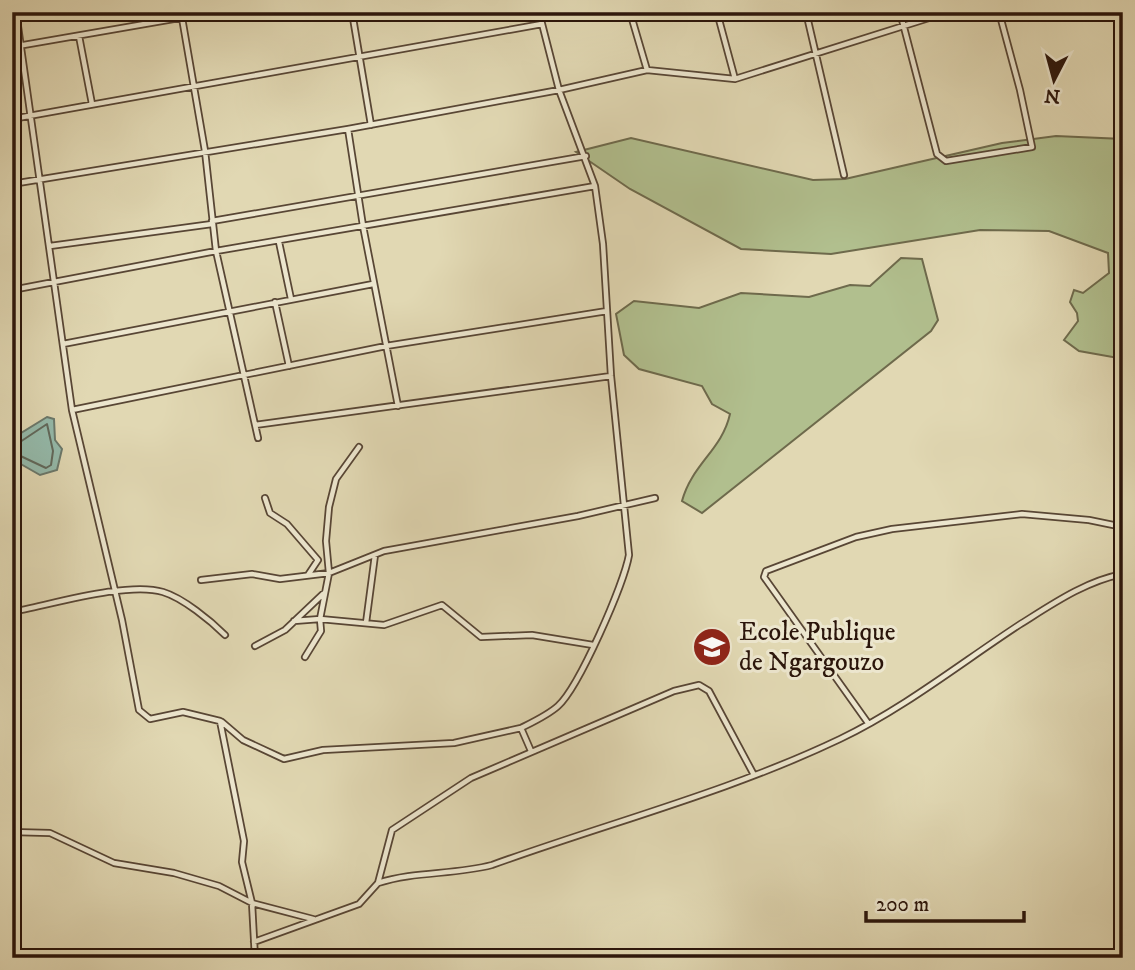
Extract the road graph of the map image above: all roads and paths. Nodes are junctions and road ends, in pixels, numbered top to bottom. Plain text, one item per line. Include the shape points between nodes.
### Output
1 (16, 12) edge
2 (214, 12) edge
3 (352, 12) edge
4 (539, 12) edge
5 (630, 12) edge
6 (717, 12) edge
7 (806, 12) edge
8 (900, 12) edge
9 (948, 12) edge
10 (999, 12) edge
11 (181, 15) edge
12 (542, 24) junction
13 (904, 26) junction
14 (79, 36) junction
15 (21, 46) junction
16 (12, 47) edge
17 (817, 54) junction
18 (360, 56) junction
19 (647, 69) junction
20 (735, 79) junction
21 (194, 85) junction
22 (559, 90) junction
23 (92, 104) junction
24 (32, 115) junction
25 (12, 119) edge
26 (371, 125) junction
27 (348, 130) junction
28 (205, 151) junction
29 (586, 156) junction
30 (844, 175) dead end
31 (40, 177) junction
32 (12, 184) edge
33 (595, 186) junction
34 (358, 197) junction
35 (212, 223) junction
36 (363, 226) junction
37 (279, 242) junction
38 (50, 246) junction
39 (216, 251) junction
40 (54, 281) junction
41 (373, 284) junction
42 (12, 290) edge
43 (291, 299) junction
44 (275, 302) junction
45 (607, 311) junction
46 (229, 312) junction
47 (63, 344) junction
48 (386, 346) junction
49 (289, 366) junction
50 (243, 375) junction
51 (611, 376) junction
52 (398, 406) junction
53 (72, 410) junction
54 (255, 425) junction
55 (258, 438) dead end
56 (359, 447) dead end
57 (265, 498) dead end
58 (655, 498) dead end
59 (622, 504) junction
60 (1123, 527) edge
61 (375, 555) junction
62 (329, 573) junction
63 (1123, 574) edge
64 (307, 576) junction
65 (201, 580) dead end
66 (115, 592) junction
67 (324, 593) junction
68 (12, 612) edge
69 (320, 619) junction
70 (294, 621) junction
71 (366, 623) junction
72 (225, 635) dead end
73 (593, 645) junction
74 (255, 646) dead end
75 (305, 657) dead end
76 (220, 721) junction
77 (868, 723) junction
78 (521, 727) junction
79 (531, 751) junction
80 (754, 775) junction
81 (12, 832) edge
82 (378, 883) junction
83 (252, 903) junction
84 (313, 919) junction
85 (254, 942) junction
86 (255, 958) edge

1 - 15 street
2 - 11 street
3 - 18 street
4 - 12 street
5 - 19 street
6 - 20 street
7 - 17 street
8 - 13 street
9 - 13 street
10 - 13 street via 1032,146 960,160 946,161 937,154
11 - 14 street
11 - 21 street
12 - 18 street
12 - 22 street
13 - 17 street
14 - 15 street
14 - 23 street
15 - 16 street
15 - 24 street
17 - 20 street
17 - 30 street
18 - 21 street
18 - 26 street
19 - 20 street
19 - 22 street
21 - 23 street
21 - 28 street
22 - 26 street
22 - 29 street
23 - 24 street
24 - 25 street
24 - 31 street
26 - 27 street
27 - 28 street
27 - 34 street
28 - 31 street
28 - 35 street
29 - 33 street
29 - 34 street
31 - 32 street
31 - 38 street
33 - 36 street
33 - 45 street
34 - 35 street
34 - 36 street
35 - 38 street
35 - 39 street
36 - 37 street
36 - 41 street
37 - 39 street
37 - 43 street
38 - 40 street
39 - 40 street
39 - 46 street
40 - 42 street
40 - 47 street
41 - 43 street
41 - 48 street
43 - 44 street
44 - 46 street
44 - 49 street
45 - 48 street
45 - 51 street
46 - 47 street
46 - 50 street
47 - 53 street
48 - 49 street
48 - 52 street
49 - 50 street
50 - 53 street
50 - 54 street
51 - 52 street
51 - 59 street
52 - 54 street
53 - 66 street
54 - 55 street
56 - 62 street via 336,479 329,507
57 - 64 street via 270,513 287,524 318,560
58 - 59 street
59 - 61 street
59 - 73 street via 629,555 625,578
60 - 77 street via 1022,514 892,529 856,537 766,570 764,577 786,613
61 - 62 street
61 - 71 street
62 - 64 street
62 - 67 street
63 - 77 street via 1092,583 1046,609
64 - 65 street via 280,579 252,573
66 - 68 street
66 - 72 street via 164,592 206,616
66 - 76 street via 141,714 155,719 192,712
67 - 69 street
67 - 70 street
69 - 70 street
69 - 71 street
69 - 75 street via 321,631
70 - 74 street via 285,631
71 - 73 street via 397,622 442,605 481,637 532,635
73 - 78 street via 560,705
76 - 78 street via 243,740 284,759 323,750 454,743
76 - 83 street
77 - 80 street
78 - 79 street
79 - 80 street via 674,691 699,685 709,691
79 - 82 street via 471,778 401,821 387,839
80 - 82 street via 492,865
81 - 83 street via 50,833 99,858 219,886
82 - 84 street via 359,904
83 - 84 street
83 - 85 street
84 - 85 street
85 - 86 street

